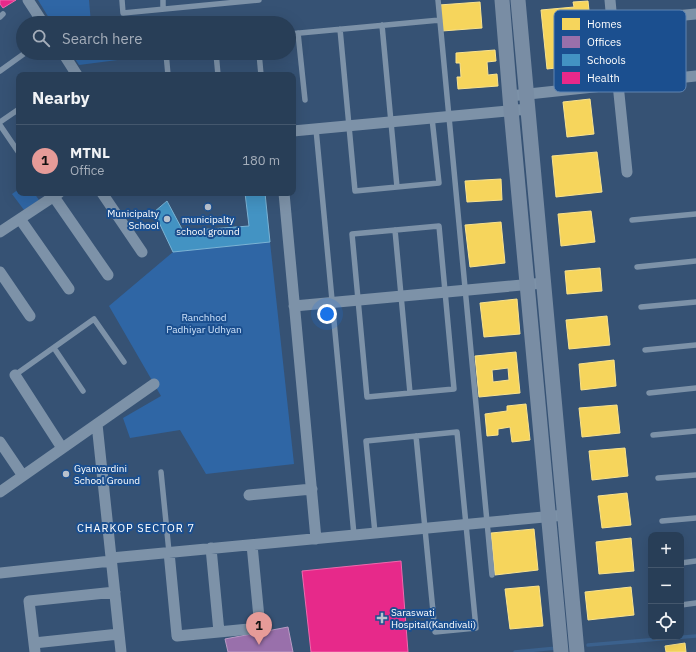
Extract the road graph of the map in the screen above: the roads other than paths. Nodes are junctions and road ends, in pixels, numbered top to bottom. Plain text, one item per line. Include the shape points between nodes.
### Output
1 (28, 0) edge
2 (122, 0) edge
3 (163, 0) edge
4 (249, 0) edge
5 (259, 0) edge
6 (438, 0) edge
7 (502, 0) edge
8 (518, 0) edge
9 (610, 0) edge
10 (206, 3) edge
11 (163, 9) junction
12 (611, 10) edge
13 (696, 14) edge
14 (686, 15) edge
15 (38, 16) edge
16 (440, 20) junction
17 (382, 25) junction
18 (340, 29) junction
19 (298, 33) joint
20 (16, 59) edge
21 (67, 60) edge
22 (167, 60) edge
23 (217, 60) edge
24 (260, 60) edge
25 (0, 71) edge
26 (75, 72) edge
27 (168, 72) edge
28 (218, 72) edge
29 (261, 72) edge
30 (696, 76) edge
31 (686, 77) edge
32 (554, 90) edge
33 (619, 92) edge
34 (527, 93) junction
35 (304, 100) dead end
36 (510, 103) junction
37 (528, 108) junction
38 (16, 111) edge
39 (449, 116) junction
40 (432, 118) junction
41 (391, 122) junction
42 (0, 124) edge
43 (349, 126) junction
44 (316, 129) junction
45 (296, 131) edge
46 (16, 148) edge
47 (627, 172) dead end
48 (397, 187) junction
49 (54, 196) edge
50 (57, 196) edge
51 (104, 196) edge
52 (284, 196) edge
53 (696, 214) edge
54 (20, 219) junction
55 (632, 220) dead end
56 (395, 230) junction
57 (0, 232) edge
58 (142, 252) dead end
59 (696, 261) edge
60 (637, 266) dead end
61 (0, 272) edge
62 (108, 275) dead end
63 (544, 283) junction
64 (527, 284) junction
65 (69, 289) dead end
66 (466, 290) junction
67 (445, 292) junction
68 (401, 296) junction
69 (358, 300) junction
70 (696, 302) edge
71 (332, 303) junction
72 (294, 306) junction
73 (641, 307) dead end
74 (30, 316) dead end
75 (696, 345) edge
76 (54, 348) junction
77 (645, 350) dead end
78 (124, 362) dead end
79 (15, 375) joint
80 (154, 384) dead end
81 (696, 388) edge
82 (83, 391) dead end
83 (410, 393) junction
84 (649, 393) dead end
85 (97, 424) junction
86 (696, 431) edge
87 (653, 435) dead end
88 (416, 436) junction
89 (0, 442) edge
90 (62, 448) junction
91 (162, 472) dead end
92 (696, 474) edge
93 (23, 476) junction
94 (658, 478) dead end
95 (312, 489) junction
96 (0, 492) edge
97 (249, 496) dead end
98 (565, 515) junction
99 (549, 517) junction
100 (696, 518) edge
101 (662, 521) dead end
102 (488, 522) junction
103 (466, 524) junction
104 (425, 528) junction
105 (375, 533) junction
106 (354, 535) junction
107 (316, 539) junction
108 (252, 545) junction
109 (212, 548) junction
110 (169, 552) junction
111 (111, 559) junction
112 (696, 561) edge
113 (684, 563) edge
114 (0, 573) edge
115 (492, 575) dead end
116 (115, 592) junction
117 (696, 603) edge
118 (684, 605) edge
119 (219, 632) junction
120 (119, 634) junction
121 (34, 647) edge
122 (121, 652) edge
123 (562, 652) edge
124 (577, 652) edge

1 - 15 street
2 - 11 lane via 123,13
3 - 11 lane
4 - 5 lane
4 - 10 lane
6 - 16 lane
7 - 36 street
8 - 34 street
9 - 12 street
10 - 11 lane
13 - 14 street
16 - 17 lane
16 - 39 lane
17 - 18 lane
17 - 41 lane
18 - 19 lane
18 - 43 lane
19 - 35 lane
20 - 25 lane
21 - 26 street
22 - 27 lane
23 - 28 lane
24 - 29 lane
30 - 31 street
32 - 34 street
33 - 47 street
34 - 36 street
34 - 37 street
36 - 37 street
36 - 39 street
36 - 64 street
37 - 63 street
38 - 42 lane
39 - 40 street
39 - 66 lane
40 - 41 street
40 - 48 lane via 439,183
41 - 43 street
41 - 48 lane
42 - 46 lane
43 - 44 street
43 - 48 lane via 355,191
44 - 45 street
44 - 71 lane
49 - 54 street
50 - 62 street
51 - 58 street
52 - 72 street
53 - 55 lane
54 - 57 street
54 - 65 street
56 - 67 lane via 438,226
56 - 68 lane
56 - 69 lane via 352,234
59 - 60 lane
61 - 74 street
63 - 64 street
63 - 98 street
64 - 66 street
64 - 99 street
66 - 67 street
66 - 102 lane
67 - 68 street
67 - 83 lane via 454,389
68 - 69 street
68 - 83 lane
69 - 71 street
69 - 83 lane via 367,397
70 - 73 lane
71 - 72 street
71 - 106 lane
72 - 95 street
75 - 77 lane
76 - 78 lane via 94,319
76 - 79 lane
76 - 82 lane
79 - 90 street
80 - 85 street
81 - 84 lane
85 - 90 street
85 - 111 street
86 - 87 lane
88 - 103 lane via 457,432
88 - 104 lane
88 - 105 lane via 366,441
89 - 93 street
90 - 93 street
91 - 110 lane
92 - 94 lane
93 - 96 street
95 - 97 street
95 - 107 street
98 - 99 street
98 - 124 street
99 - 102 street
99 - 123 street
100 - 101 lane
102 - 103 street
102 - 115 lane
103 - 104 street
103 - 104 lane via 476,628 435,632
104 - 105 street
105 - 106 street
106 - 107 street
107 - 108 street
108 - 109 street
108 - 119 street via 260,628
109 - 110 street
109 - 119 street
110 - 111 street
110 - 119 street via 177,636
111 - 114 street
111 - 116 street
112 - 113 lane
116 - 120 street
116 - 121 street via 29,601
117 - 118 lane
120 - 121 street
120 - 122 street

